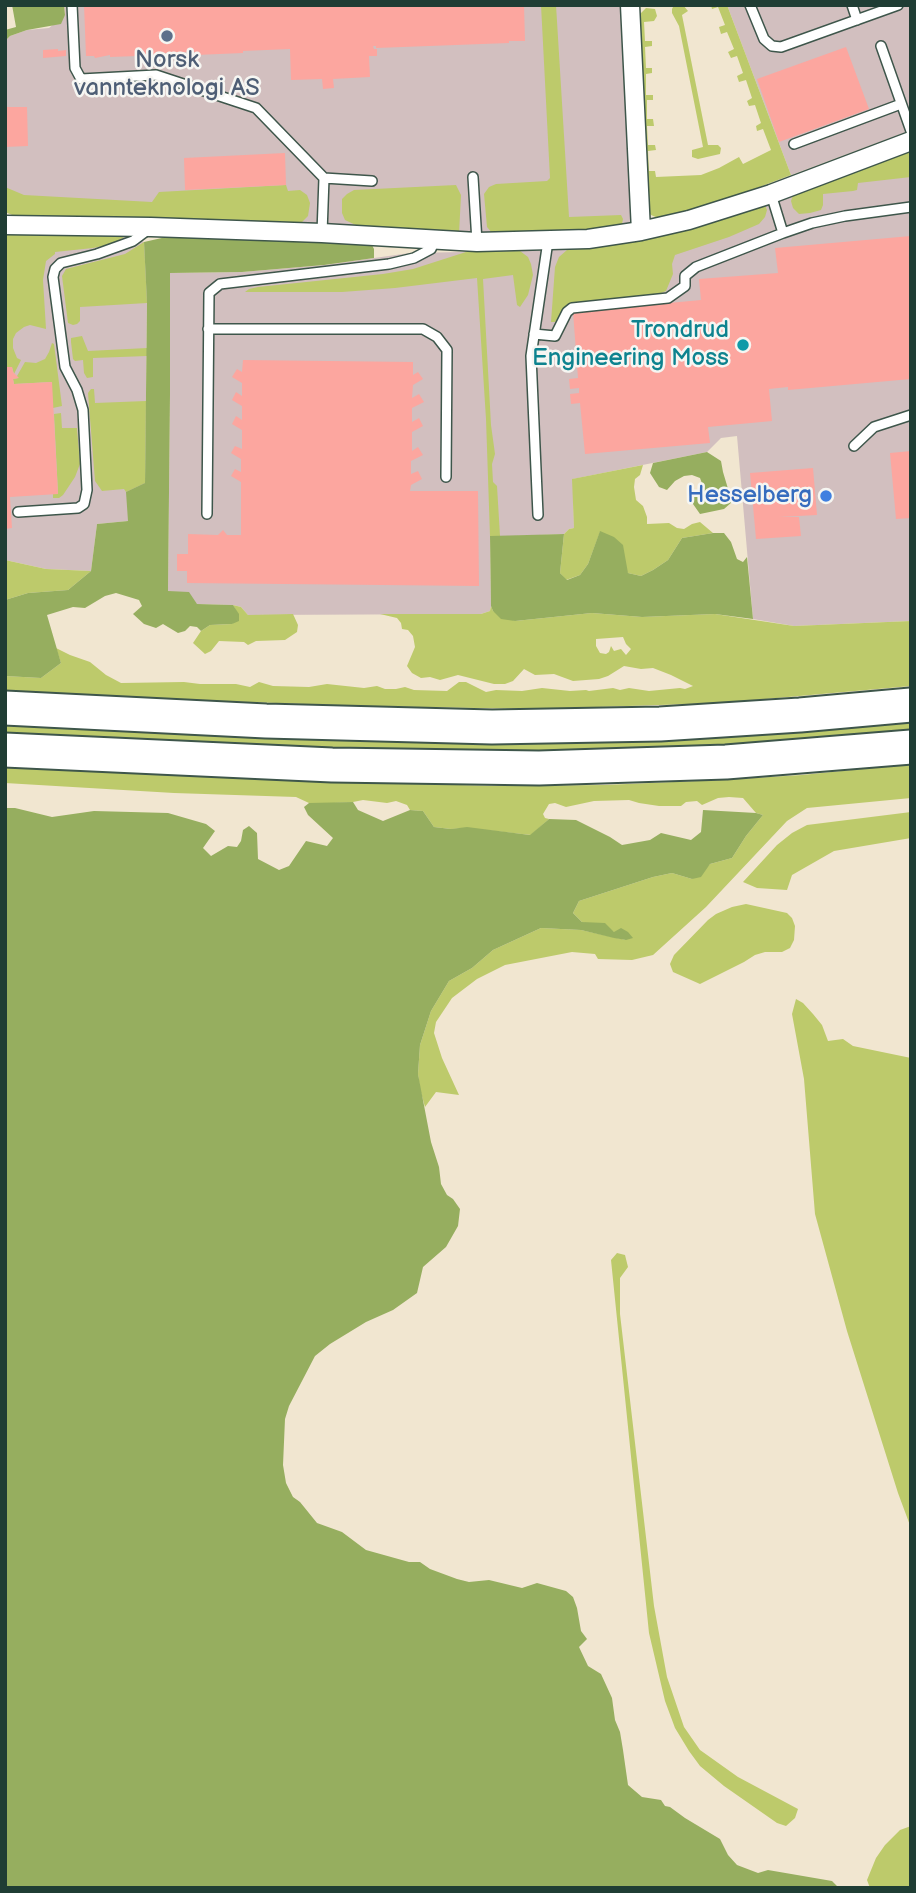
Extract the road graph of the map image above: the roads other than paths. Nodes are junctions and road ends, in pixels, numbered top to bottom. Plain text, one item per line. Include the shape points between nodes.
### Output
1 (72, 5) edge
2 (630, 5) edge
3 (852, 5) edge
4 (898, 5) edge
5 (752, 6) edge
6 (857, 20) junction
7 (881, 46) dead end
8 (901, 104) junction
9 (911, 131) edge
10 (911, 141) edge
11 (794, 144) dead end
12 (473, 177) dead end
13 (324, 178) junction
14 (372, 181) dead end
15 (771, 194) junction
16 (911, 206) edge
17 (5, 225) edge
18 (151, 227) junction
19 (640, 231) junction
20 (322, 233) junction
21 (783, 233) junction
22 (435, 240) junction
23 (548, 241) junction
24 (477, 242) junction
25 (208, 329) junction
26 (534, 334) junction
27 (911, 415) edge
28 (854, 446) dead end
29 (446, 477) dead end
30 (18, 512) dead end
31 (206, 514) dead end
32 (538, 515) dead end
33 (911, 705) edge
34 (5, 708) edge
35 (911, 747) edge
36 (5, 750) edge

1 - 13 lane via 75,68 81,79 156,75 256,108
2 - 19 street
3 - 6 lane
4 - 6 lane
5 - 6 lane via 764,39 772,46 781,47
7 - 8 lane
8 - 9 lane
8 - 11 lane
10 - 15 street
12 - 24 lane
13 - 14 lane
13 - 20 lane
15 - 19 street
15 - 21 lane
16 - 21 lane via 845,216
17 - 18 street
18 - 20 street
18 - 30 lane via 133,241 61,263 55,269 65,367 83,410 87,490 84,504 78,508
19 - 23 street
20 - 22 street
21 - 26 lane via 696,267 685,276 685,286 668,298 572,308 555,336
22 - 24 street
22 - 25 lane via 432,249 388,264 220,284 208,293
23 - 24 street
23 - 26 lane
25 - 29 lane via 398,328 423,329 437,337 447,350
25 - 31 lane
26 - 32 lane
27 - 28 lane via 874,427
33 - 34 highway via 660,724 492,727
35 - 36 highway via 726,762 539,768 332,765

